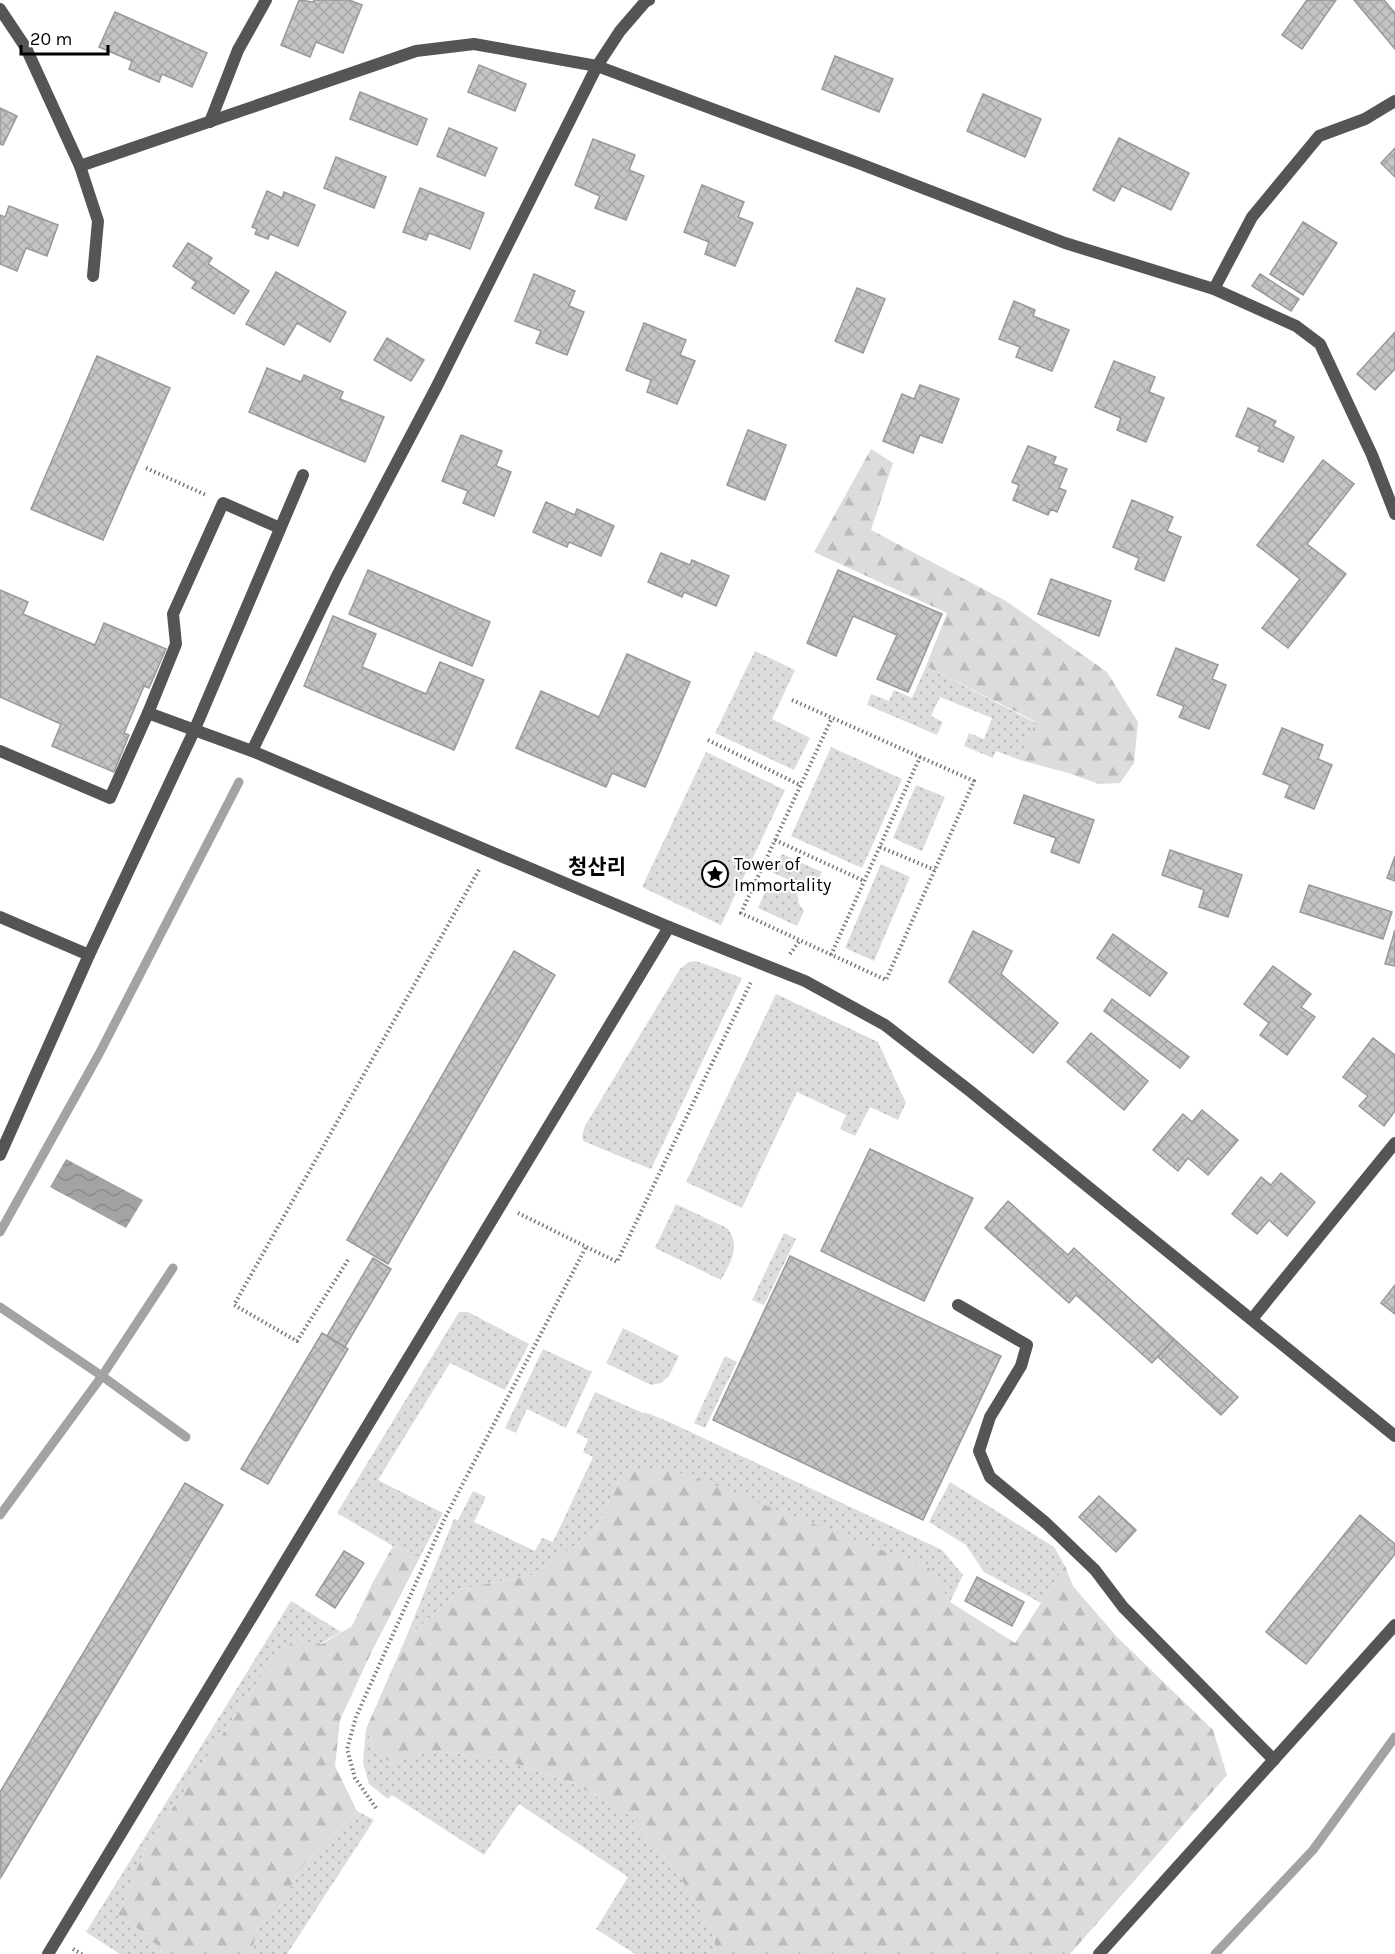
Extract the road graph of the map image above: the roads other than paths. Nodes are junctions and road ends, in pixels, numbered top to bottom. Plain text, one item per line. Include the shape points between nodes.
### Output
1 (266, 0) edge
2 (646, 1) edge
3 (0, 9) edge
4 (597, 66) junction
5 (1395, 101) edge
6 (210, 122) junction
7 (80, 166) junction
8 (93, 276) dead end
9 (1214, 289) junction
10 (303, 475) dead end
11 (1395, 514) edge
12 (280, 528) junction
13 (148, 713) junction
14 (194, 731) junction
15 (0, 751) edge
16 (252, 752) junction
17 (0, 917) edge
18 (669, 927) junction
19 (89, 956) junction
20 (1395, 1143) edge
21 (0, 1155) edge
22 (958, 1305) dead end
23 (1252, 1319) junction
24 (1395, 1436) edge
25 (1395, 1624) edge
26 (1274, 1760) junction
27 (48, 1954) edge
28 (1100, 1954) edge

1 - 6 street via 238,50
2 - 4 street
3 - 7 street via 26,48
4 - 6 street via 474,44 416,51
4 - 9 street via 1065,243
4 - 16 street via 337,576
5 - 9 street via 1365,119 1319,136 1252,217
6 - 7 street
7 - 8 street via 98,221
9 - 11 street via 1296,326 1320,344
10 - 12 street
12 - 13 street via 223,503 173,614 176,644
12 - 14 street
13 - 14 street
13 - 15 street via 110,798
14 - 16 street
14 - 19 street
16 - 18 street
17 - 19 street
18 - 23 street via 805,981 885,1024
18 - 27 street
19 - 21 street
20 - 23 street
22 - 26 street via 1027,1345 1021,1366 990,1417 979,1451 990,1477 1095,1570 1123,1607
23 - 24 street
25 - 26 street
26 - 28 street

